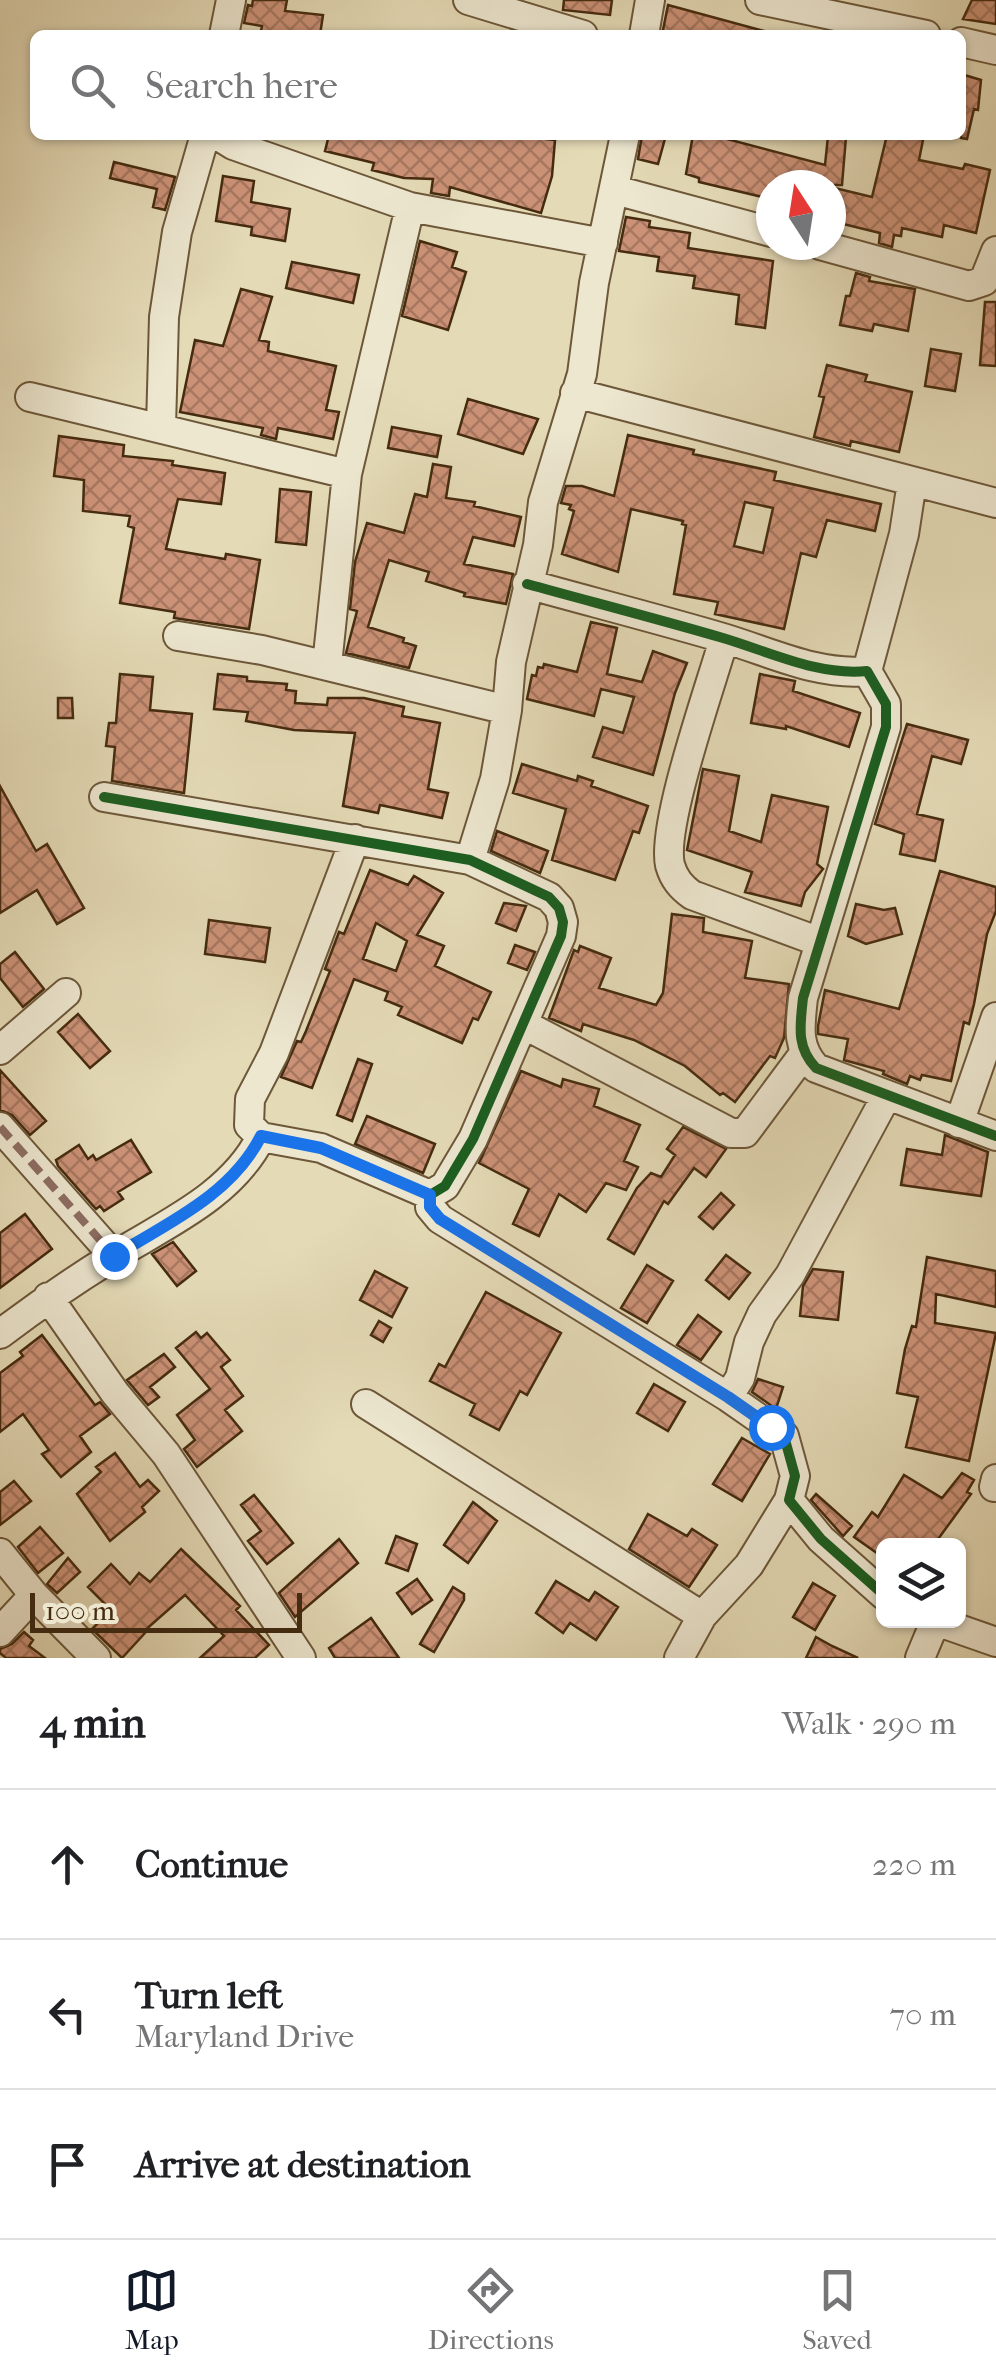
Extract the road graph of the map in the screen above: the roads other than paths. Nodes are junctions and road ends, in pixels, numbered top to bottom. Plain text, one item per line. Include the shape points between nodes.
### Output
1 (231, 0) edge
2 (468, 0) edge
3 (650, 0) edge
4 (760, 0) edge
5 (225, 30) edge
6 (567, 30) edge
7 (645, 30) edge
8 (902, 30) edge
9 (966, 43) edge
10 (996, 50) edge
11 (204, 140) edge
12 (224, 140) edge
13 (625, 140) edge
14 (615, 190) junction
15 (410, 207) junction
16 (756, 228) edge
17 (603, 243) junction
18 (996, 251) edge
19 (846, 252) edge
20 (575, 394) junction
21 (30, 396) dead end
22 (161, 428) junction
23 (347, 474) junction
24 (912, 482) junction
25 (996, 502) edge
26 (527, 584) junction
27 (178, 636) dead end
28 (724, 639) junction
29 (327, 665) junction
30 (867, 671) junction
31 (507, 710) junction
32 (104, 796) dead end
33 (355, 839) junction
34 (470, 860) junction
35 (820, 942) junction
36 (66, 993) dead end
37 (996, 1018) edge
38 (525, 1025) junction
39 (0, 1050) edge
40 (804, 1055) junction
41 (887, 1095) junction
42 (959, 1122) junction
43 (0, 1126) edge
44 (261, 1136) junction
45 (996, 1136) edge
46 (430, 1195) junction
47 (114, 1256) junction
48 (48, 1297) junction
49 (0, 1334) edge
50 (728, 1397) junction
51 (366, 1404) dead end
52 (789, 1500) junction
53 (0, 1553) edge
54 (876, 1588) edge
55 (34, 1596) junction
56 (702, 1616) junction
57 (931, 1628) edge
58 (955, 1628) edge
59 (0, 1632) edge
60 (996, 1642) edge
61 (96, 1658) edge
62 (300, 1658) edge
63 (679, 1658) edge
64 (920, 1658) edge

1 - 5 street
2 - 6 street
3 - 7 street
4 - 8 street
9 - 10 street
11 - 22 street via 177,232
12 - 15 street
13 - 14 street
14 - 16 street
14 - 17 street
15 - 17 street
15 - 23 street
17 - 20 street
18 - 19 street via 984,282 970,286
20 - 24 street
20 - 26 street
21 - 22 street
22 - 23 street
23 - 29 street
24 - 25 street
24 - 30 street
26 - 28 street
26 - 31 street
27 - 29 street
28 - 30 street via 800,664
28 - 35 street via 672,823 670,865 692,895
29 - 31 street
30 - 35 street via 886,704 886,727
31 - 34 street via 496,779
32 - 33 street
33 - 34 street
33 - 44 street via 250,1099 249,1125
34 - 38 street via 559,908 562,936
35 - 40 street via 803,998
36 - 39 street
37 - 42 street
38 - 40 street via 730,1133 745,1133
38 - 46 street via 473,1139 445,1186
40 - 41 street via 816,1068
41 - 42 street
41 - 50 street via 790,1276 762,1314
42 - 45 street
43 - 47 street
44 - 46 street via 321,1148
44 - 47 street via 249,1160 220,1188
46 - 50 street via 440,1219
47 - 48 street
48 - 49 street
48 - 62 street via 166,1454
50 - 52 street via 784,1436 795,1476
51 - 56 street
52 - 54 street via 821,1540
52 - 56 street via 749,1565
53 - 55 street
55 - 59 street
55 - 61 street
56 - 63 street
57 - 64 street
58 - 60 street

